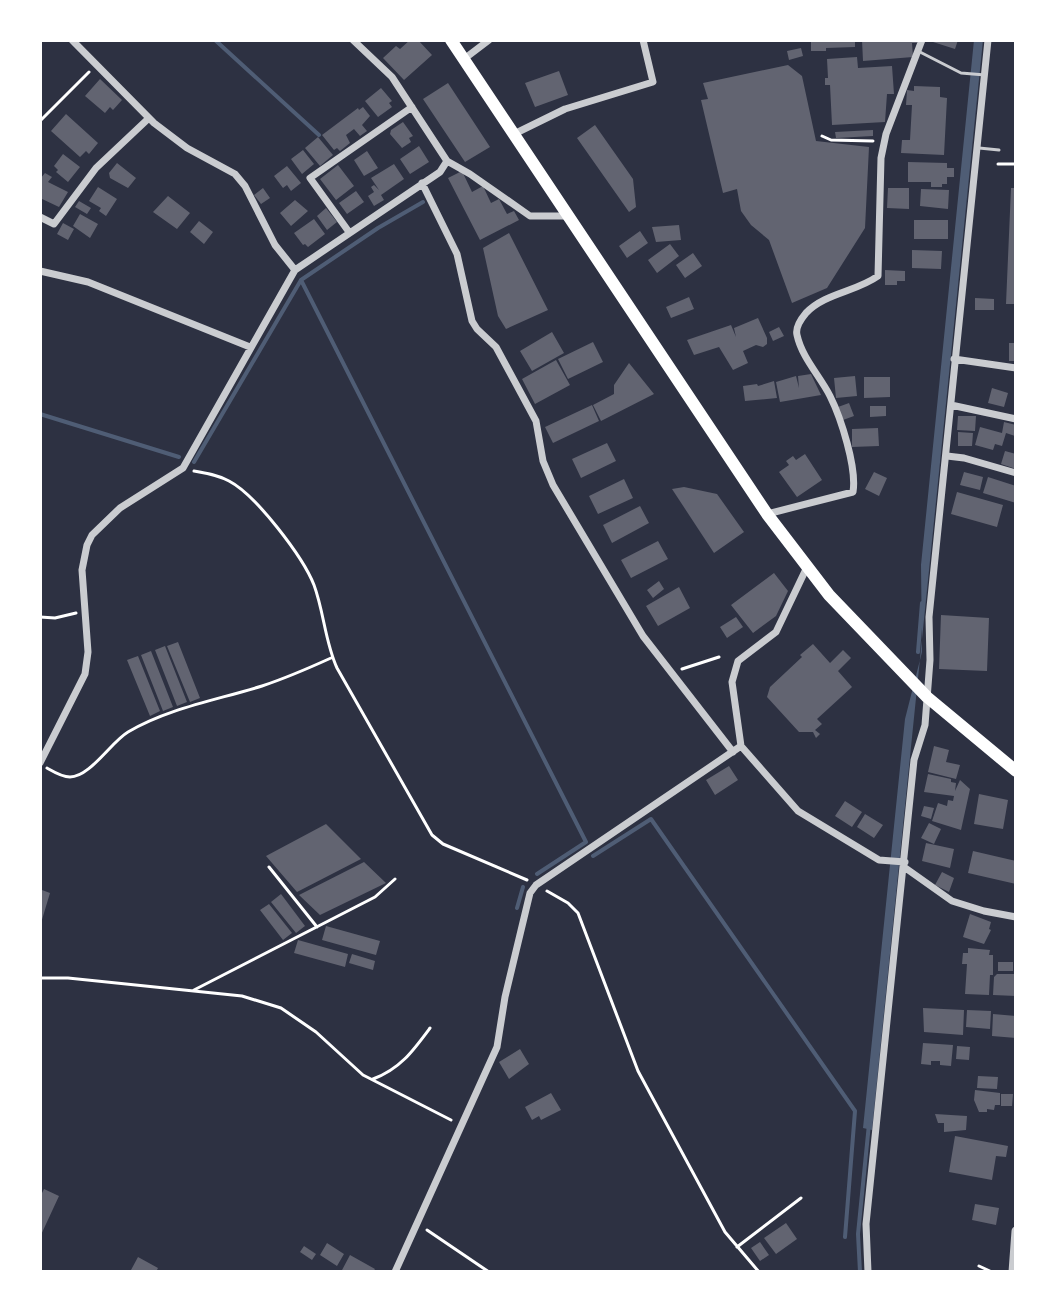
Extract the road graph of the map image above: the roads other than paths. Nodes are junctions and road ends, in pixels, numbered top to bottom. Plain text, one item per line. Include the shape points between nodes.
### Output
1 (72, 40) edge
2 (353, 40) edge
3 (451, 40) edge
4 (489, 40) edge
5 (643, 40) edge
6 (922, 40) edge
7 (988, 40) edge
8 (918, 51) junction
9 (464, 59) junction
10 (985, 75) junction
11 (412, 107) junction
12 (149, 118) junction
13 (514, 134) junction
14 (978, 148) junction
15 (999, 150) dead end
16 (447, 161) junction
17 (422, 183) junction
18 (569, 216) junction
19 (40, 217) edge
20 (349, 232) junction
21 (295, 270) junction
22 (40, 271) edge
23 (250, 347) junction
24 (954, 359) junction
25 (1016, 368) edge
26 (951, 405) junction
27 (1016, 419) edge
28 (947, 456) junction
29 (1016, 473) edge
30 (767, 514) junction
31 (807, 566) junction
32 (927, 697) junction
33 (741, 746) junction
34 (733, 752) junction
35 (40, 764) edge
36 (1016, 771) edge
37 (905, 864) junction
38 (1016, 917) edge
39 (1016, 1231) edge
40 (395, 1272) edge
41 (868, 1272) edge
42 (1013, 1272) edge

1 - 12 street
2 - 11 street via 392,77
3 - 9 highway
4 - 9 street
5 - 13 street via 653,82 565,109
6 - 8 street
7 - 10 street
8 - 10 lane via 961,73
8 - 30 street via 879,167 878,276 815,306 797,328 837,414 855,479 853,492
9 - 13 highway
10 - 14 street
11 - 16 street
11 - 20 street via 310,178
12 - 19 street via 96,168 54,224
12 - 21 street via 187,148 235,174
13 - 18 highway
14 - 15 lane
14 - 24 street
16 - 17 street
16 - 18 street via 530,216
17 - 20 street
17 - 34 street via 457,254 472,321 496,347 536,421 553,485 643,636
18 - 30 highway
20 - 21 street
21 - 23 street
22 - 23 street via 88,282
23 - 35 street via 183,468 120,508 92,535 82,570 85,674
24 - 25 street
24 - 26 street
26 - 27 street
26 - 28 street
28 - 29 street
28 - 32 street via 929,617
30 - 31 highway
31 - 32 highway
31 - 33 street via 776,632 735,666 732,682
32 - 36 highway
32 - 37 street via 914,760
33 - 34 street
33 - 37 street via 798,811 879,860
34 - 40 street via 536,885 526,906 497,1047
37 - 38 street via 952,901
37 - 41 street via 866,1224
39 - 42 street

